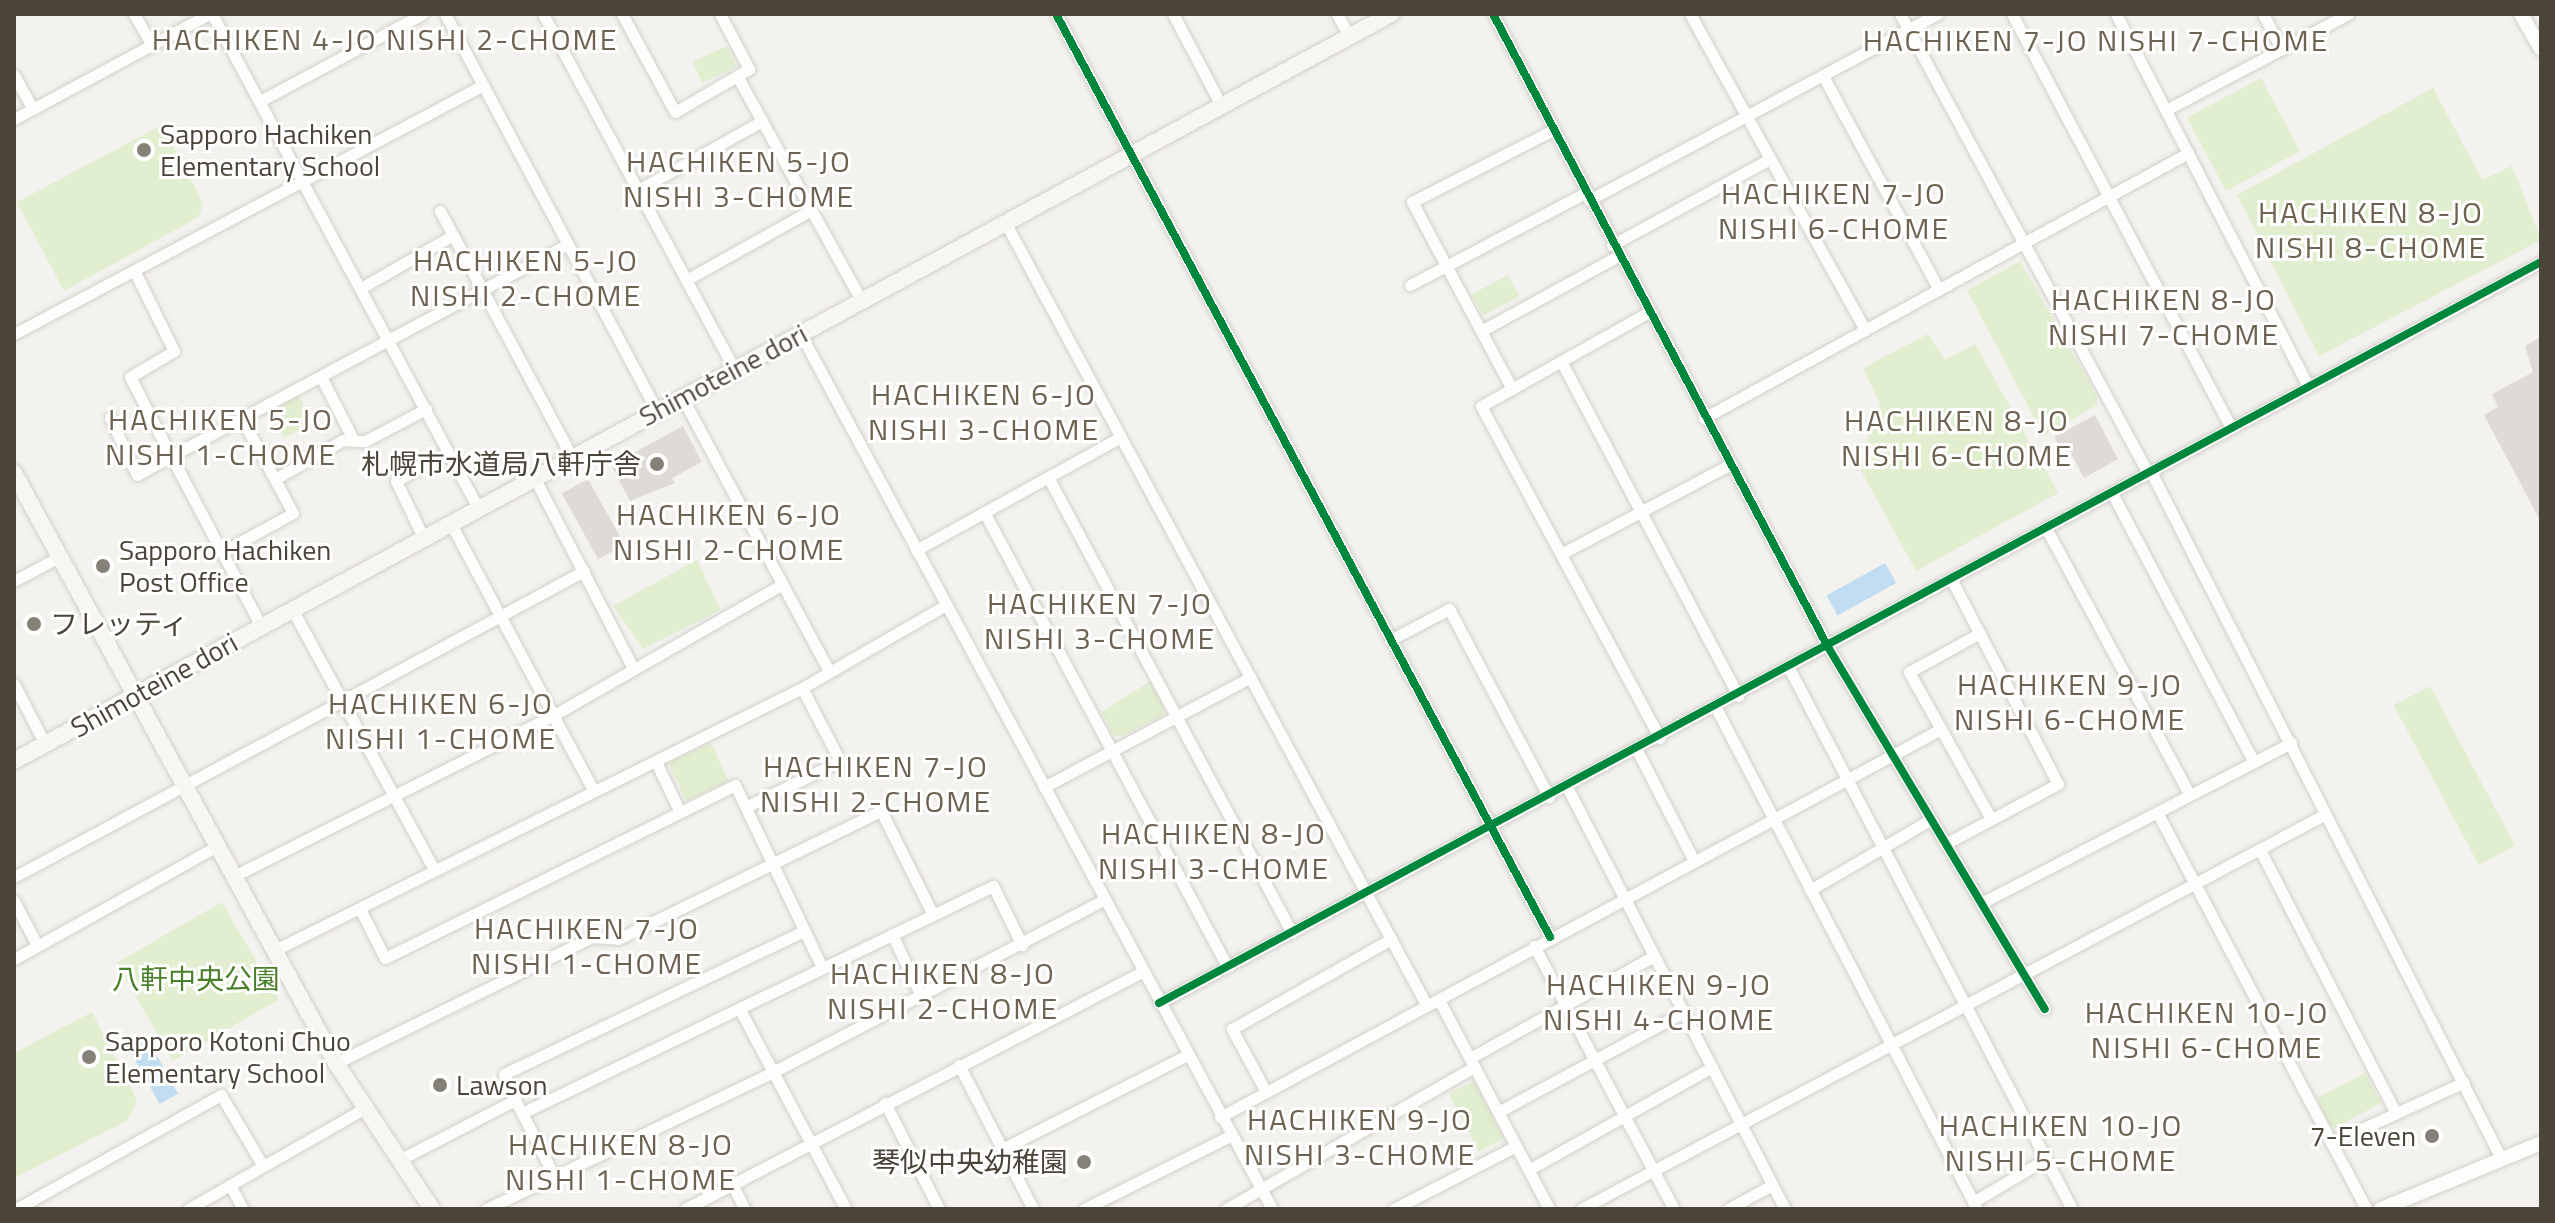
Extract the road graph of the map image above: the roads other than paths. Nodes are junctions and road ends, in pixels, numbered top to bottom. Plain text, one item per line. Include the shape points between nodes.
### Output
1 (134, 14) edge
2 (211, 14) edge
3 (422, 14) edge
4 (445, 14) edge
5 (543, 14) edge
6 (622, 14) edge
7 (720, 14) edge
8 (1057, 14) edge
9 (1173, 14) edge
10 (1337, 14) edge
11 (1391, 14) edge
12 (1493, 14) edge
13 (1690, 14) edge
14 (1900, 14) edge
15 (1938, 14) edge
16 (2012, 14) edge
17 (2116, 14) edge
18 (2263, 14) edge
19 (2348, 14) edge
20 (2521, 14) edge
21 (1908, 30) junction
22 (1349, 36) junction
23 (152, 45) junction
24 (2282, 49) junction
25 (2541, 49) edge
26 (14, 75) edge
27 (737, 76) junction
28 (1823, 76) junction
29 (483, 85) junction
30 (260, 101) junction
31 (1221, 105) junction
32 (33, 109) junction
33 (2166, 110) junction
34 (1747, 117) junction
35 (14, 119) edge
36 (762, 121) junction
37 (1553, 130) junction
38 (2188, 153) junction
39 (1129, 155) junction
40 (1770, 159) junction
41 (301, 180) junction
42 (638, 190) junction
43 (1587, 196) junction
44 (2109, 198) junction
45 (811, 210) junction
46 (440, 211) dead end
47 (1005, 222) junction
48 (453, 235) junction
49 (2024, 243) junction
50 (568, 244) junction
51 (1615, 251) junction
52 (2541, 262) edge
53 (1445, 265) junction
54 (134, 270) junction
55 (686, 280) junction
56 (1410, 285) dead end
57 (361, 288) junction
58 (483, 290) junction
59 (1939, 290) junction
60 (861, 300) junction
61 (1647, 313) junction
62 (1865, 330) junction
63 (1481, 331) junction
64 (800, 333) junction
65 (14, 334) edge
66 (389, 341) junction
67 (1561, 361) junction
68 (734, 369) junction
69 (321, 377) junction
70 (2308, 386) junction
71 (1512, 389) junction
72 (682, 397) junction
73 (426, 409) junction
74 (657, 411) junction
75 (110, 418) dead end
76 (1704, 418) junction
77 (242, 419) junction
78 (2231, 428) junction
79 (1121, 437) junction
80 (354, 441) junction
81 (448, 452) junction
82 (171, 456) junction
83 (572, 457) junction
84 (1729, 465) junction
85 (2150, 472) junction
86 (14, 474) edge
87 (534, 477) junction
88 (1048, 477) junction
89 (275, 479) junction
90 (2112, 493) junction
91 (478, 508) junction
92 (1641, 511) junction
93 (984, 512) junction
94 (450, 522) junction
95 (2046, 528) junction
96 (423, 537) junction
97 (916, 550) junction
98 (222, 552) junction
99 (1561, 554) junction
100 (59, 557) junction
101 (584, 571) junction
102 (1952, 580) junction
103 (14, 581) edge
104 (781, 585) junction
105 (946, 605) junction
106 (292, 609) junction
107 (500, 618) junction
108 (261, 626) junction
109 (1980, 633) junction
110 (1390, 640) junction
111 (1828, 647) junction
112 (632, 666) junction
113 (1789, 668) junction
114 (829, 671) junction
115 (1251, 677) junction
116 (14, 684) edge
117 (802, 688) junction
118 (1738, 696) junction
119 (134, 697) junction
120 (343, 702) junction
121 (1716, 708) junction
122 (554, 715) junction
123 (1179, 716) junction
124 (1941, 729) junction
125 (1660, 738) junction
126 (2291, 743) junction
127 (45, 744) junction
128 (1114, 750) junction
129 (1637, 750) junction
130 (1890, 752) junction
131 (14, 761) edge
132 (656, 762) junction
133 (2254, 762) junction
134 (1848, 775) junction
135 (183, 787) junction
136 (1044, 787) junction
137 (1567, 787) junction
138 (592, 788) junction
139 (2190, 795) junction
140 (394, 796) junction
141 (1549, 797) junction
142 (746, 807) junction
143 (680, 812) junction
144 (2157, 812) junction
145 (2324, 815) junction
146 (1772, 816) junction
147 (1991, 819) junction
148 (1930, 820) junction
149 (1489, 827) junction
150 (1945, 844) junction
151 (215, 847) junction
152 (1883, 848) junction
153 (2260, 850) junction
154 (1693, 859) junction
155 (773, 864) junction
156 (434, 869) junction
157 (14, 877) edge
158 (232, 877) junction
159 (2195, 885) junction
160 (1810, 890) junction
161 (1367, 893) junction
162 (1621, 899) junction
163 (1104, 900) junction
164 (14, 901) edge
165 (1981, 903) junction
166 (360, 909) junction
167 (933, 915) junction
168 (804, 931) junction
169 (1292, 933) junction
170 (892, 934) junction
171 (1550, 937) junction
172 (1391, 939) junction
173 (36, 943) junction
174 (1022, 945) junction
175 (1534, 946) junction
176 (273, 951) junction
177 (1652, 957) junction
178 (14, 959) edge
179 (1227, 966) junction
180 (822, 967) junction
181 (1142, 972) junction
182 (2023, 974) junction
183 (921, 996) junction
184 (1439, 1000) junction
185 (1159, 1003) junction
186 (1566, 1003) junction
187 (1427, 1006) junction
188 (1965, 1006) junction
189 (739, 1008) junction
190 (2045, 1009) dead end
191 (1682, 1013) junction
192 (1890, 1047) junction
193 (1187, 1055) junction
194 (1597, 1057) junction
195 (1472, 1062) junction
196 (336, 1063) junction
197 (959, 1065) junction
198 (1712, 1067) junction
199 (771, 1073) junction
200 (2464, 1082) junction
201 (1266, 1092) junction
202 (515, 1100) junction
203 (885, 1103) junction
204 (365, 1108) junction
205 (1498, 1112) junction
206 (522, 1113) junction
207 (2396, 1113) junction
208 (1625, 1114) junction
209 (1220, 1117) junction
210 (1742, 1125) junction
211 (1230, 1136) junction
212 (811, 1141) junction
213 (2331, 1143) junction
214 (2541, 1143) edge
215 (1516, 1146) junction
216 (1002, 1149) junction
217 (2046, 1159) junction
218 (399, 1160) junction
219 (2502, 1160) junction
220 (263, 1166) junction
221 (1653, 1169) junction
222 (1528, 1170) junction
223 (555, 1178) junction
224 (732, 1184) junction
225 (230, 1185) junction
226 (1772, 1185) junction
227 (1262, 1191) junction
228 (1975, 1205) edge
229 (16, 1209) edge
230 (188, 1209) edge
231 (243, 1209) edge
232 (432, 1209) edge
233 (486, 1209) edge
234 (685, 1209) edge
235 (745, 1209) edge
236 (846, 1209) edge
237 (939, 1209) edge
238 (1033, 1209) edge
239 (1084, 1209) edge
240 (1226, 1209) edge
241 (1272, 1209) edge
242 (1394, 1209) edge
243 (1549, 1209) edge
244 (1581, 1209) edge
245 (1674, 1209) edge
246 (1728, 1209) edge
247 (1785, 1209) edge
248 (2072, 1209) edge
249 (2366, 1209) edge
250 (2381, 1209) edge

1 - 23 street
2 - 23 street
2 - 30 street
3 - 30 street
4 - 29 street
5 - 42 street
6 - 27 street via 675,112
7 - 27 street via 749,69
8 - 39 street
9 - 31 street
10 - 22 street
11 - 22 main road, Shimoteine dori
12 - 37 street
13 - 34 street
14 - 21 street
15 - 21 street
16 - 44 street
17 - 33 street
18 - 24 street
19 - 24 street
20 - 25 street
21 - 28 street
21 - 49 street
22 - 31 main road, Shimoteine dori
23 - 32 street
24 - 33 street
26 - 32 street
27 - 36 street
28 - 34 street
28 - 59 street
29 - 41 street
29 - 50 street
30 - 41 street
31 - 39 main road, Shimoteine dori
32 - 35 street
33 - 38 street
34 - 40 street
34 - 43 street
36 - 42 street
36 - 45 street
37 - 43 street
37 - 53 street via 1412,202
38 - 44 street
38 - 70 street
39 - 47 main road, Shimoteine dori
39 - 110 street
40 - 51 street
40 - 62 street
41 - 54 street
41 - 57 street
42 - 55 street
43 - 51 street
43 - 53 street
44 - 49 street
44 - 78 street
45 - 55 street
45 - 60 street
46 - 48 street
47 - 60 main road, Shimoteine dori
47 - 79 street
48 - 57 street
48 - 58 street
49 - 59 street
49 - 85 street
50 - 58 street
50 - 74 street
51 - 61 street
51 - 63 street
52 - 70 street
53 - 56 street
53 - 63 street
54 - 65 street
54 - 82 street via 174,351 130,377
55 - 68 street
57 - 66 street
58 - 66 street
58 - 83 street
59 - 62 street
60 - 64 main road, Shimoteine dori
61 - 67 street
61 - 76 street
62 - 76 street
63 - 71 street
64 - 68 main road, Shimoteine dori
64 - 97 street
66 - 69 street
66 - 73 street
67 - 71 street
67 - 92 street
68 - 72 main road, Shimoteine dori
69 - 77 street
69 - 80 street
70 - 78 street
71 - 99 street via 1481,406
72 - 74 main road, Shimoteine dori
72 - 104 street
73 - 80 street
73 - 81 street
74 - 83 main road, Shimoteine dori
75 - 82 street via 137,475
76 - 84 street
77 - 82 street
77 - 89 street
78 - 85 street
79 - 88 street
79 - 115 street
80 - 89 street via 343,440
81 - 91 street
81 - 96 street via 396,481
82 - 98 street
83 - 87 main road, Shimoteine dori
84 - 92 street
84 - 111 street
85 - 90 street
85 - 126 street
86 - 100 main road
87 - 91 main road, Shimoteine dori
87 - 101 street
88 - 93 street
88 - 123 street
89 - 98 street via 293,513
90 - 95 street
90 - 133 street
91 - 94 main road, Shimoteine dori
92 - 99 street
92 - 118 street
93 - 97 street
93 - 128 street
94 - 96 main road, Shimoteine dori
94 - 107 street
95 - 102 street
95 - 139 street
96 - 106 main road, Shimoteine dori
97 - 105 street
98 - 108 street
99 - 125 street
100 - 103 street
100 - 119 main road
101 - 107 street
101 - 112 street
102 - 109 street
102 - 111 street
104 - 112 street
104 - 114 street
105 - 114 street
105 - 136 street
106 - 108 main road, Shimoteine dori
106 - 120 street
107 - 120 street
107 - 122 street
108 - 119 main road, Shimoteine dori
109 - 124 street via 1909,672
109 - 147 street via 2058,784
110 - 141 street via 1449,609
110 - 149 street
111 - 113 street
111 - 130 street
112 - 122 street
113 - 118 street
113 - 134 street
114 - 117 street
115 - 123 street
115 - 161 street
116 - 127 street
117 - 132 street
117 - 142 street via 840,761
118 - 121 street
119 - 127 main road, Shimoteine dori
119 - 135 main road
120 - 135 street
120 - 140 street
121 - 125 street
121 - 146 street
122 - 138 street
122 - 140 street
123 - 128 street
123 - 169 street
124 - 130 street
124 - 147 street
125 - 129 street
126 - 133 street
126 - 145 street
127 - 131 main road, Shimoteine dori
128 - 136 street
128 - 179 street
129 - 137 street
129 - 154 street
130 - 134 street
130 - 148 street
132 - 138 street
132 - 143 street
133 - 139 street
134 - 146 street
134 - 152 street
135 - 151 main road
135 - 157 street
136 - 163 street
137 - 141 street
137 - 162 street
138 - 156 street
139 - 144 street
140 - 156 street
140 - 158 street
141 - 149 street
142 - 143 street via 735,785
142 - 155 street
143 - 166 street via 385,958
144 - 159 street
144 - 165 street
145 - 153 street
145 - 200 street
146 - 154 street
146 - 160 street
147 - 150 street
148 - 150 street
148 - 152 street
149 - 161 street
149 - 171 street
150 - 165 street
151 - 158 main road
151 - 173 street
152 - 160 street
152 - 188 street
153 - 159 street
153 - 207 street
154 - 162 street
155 - 167 street via 881,811
155 - 168 street
155 - 196 street via 618,939 592,937
156 - 166 street
158 - 176 main road
159 - 182 street
159 - 213 street
160 - 192 street
161 - 169 street
161 - 172 street
162 - 171 street
162 - 177 street
163 - 174 street
163 - 181 street
164 - 173 street
165 - 182 street
166 - 176 street
167 - 170 street
167 - 174 street via 993,886
168 - 180 street
168 - 202 street via 504,1074
169 - 179 street
170 - 180 street
170 - 183 street
171 - 175 street
172 - 187 street
172 - 201 street via 1232,1029
173 - 178 street
174 - 183 street
175 - 184 street
175 - 186 street
176 - 196 main road
177 - 186 street
177 - 191 street
179 - 185 street
180 - 189 street
181 - 185 street
181 - 197 street
182 - 188 street
182 - 190 street
183 - 199 street
184 - 187 street
184 - 195 street
185 - 193 street
186 - 194 street
186 - 195 street
187 - 201 street
188 - 192 street
188 - 217 street
189 - 199 street
189 - 206 street
191 - 194 street
191 - 198 street
192 - 210 street
192 - 228 street
193 - 209 street
193 - 216 street
194 - 205 street
194 - 208 street
195 - 205 street
195 - 227 street
196 - 204 main road
197 - 203 street
197 - 216 street
198 - 208 street
198 - 210 street
199 - 212 street
199 - 223 street
200 - 207 street
200 - 219 street
201 - 209 street
202 - 206 street
202 - 218 street
203 - 212 street
203 - 237 street
204 - 218 main road
204 - 220 street
205 - 215 street
206 - 223 street
207 - 213 street
208 - 221 street
208 - 222 street
209 - 211 street
210 - 221 street
210 - 226 street
211 - 227 street
211 - 239 street
212 - 224 street
212 - 236 street
213 - 249 street
214 - 219 street
215 - 222 street
215 - 242 street
216 - 238 street
217 - 228 street
217 - 248 street
218 - 232 main road
219 - 250 street
220 - 225 street
220 - 229 street via 221,1095
221 - 244 street
221 - 245 street
222 - 243 street
223 - 233 street
224 - 234 street
224 - 235 street
225 - 230 street
225 - 231 street
226 - 246 street
226 - 247 street
227 - 240 street
227 - 241 street

